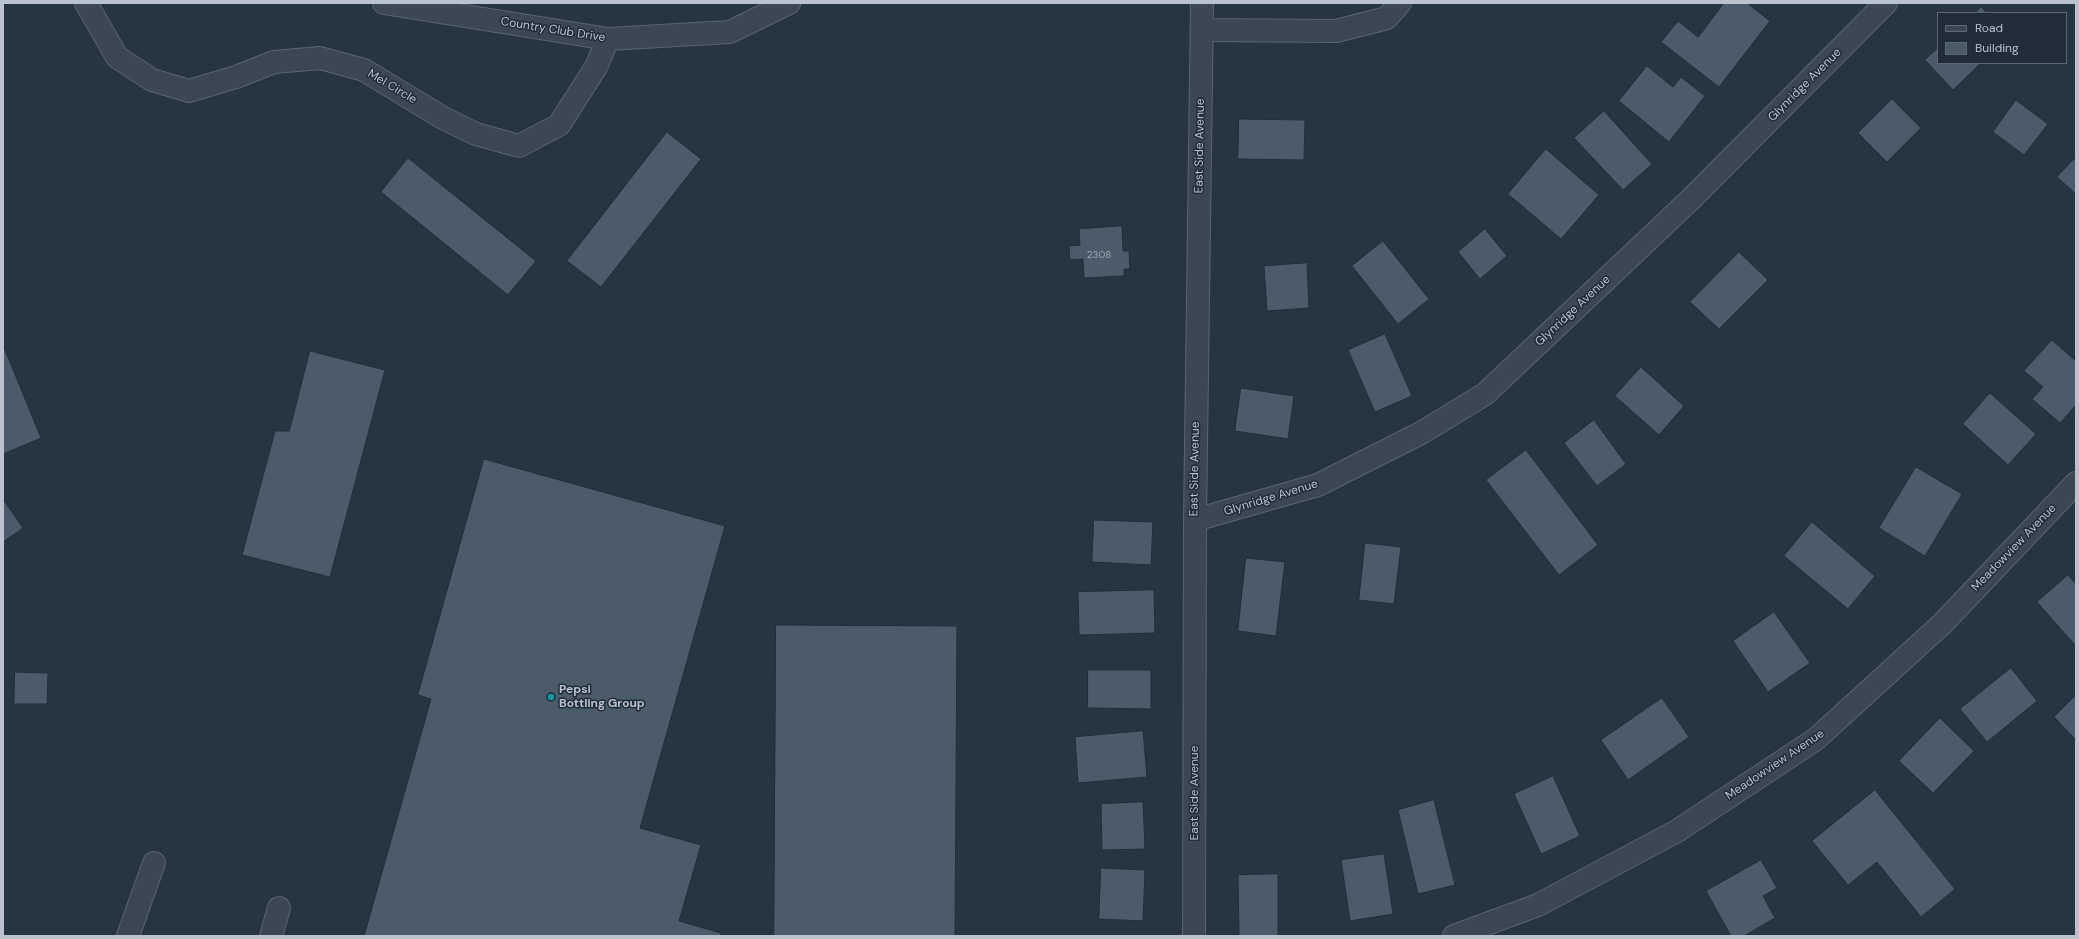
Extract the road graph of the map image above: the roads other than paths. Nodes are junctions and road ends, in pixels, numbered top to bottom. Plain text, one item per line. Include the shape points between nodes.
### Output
1 (86, 3) edge
2 (384, 3) edge
3 (789, 3) edge
4 (1202, 3) edge
5 (1400, 3) edge
6 (1886, 3) edge
7 (1202, 30) junction
8 (608, 39) junction
9 (2076, 484) edge
10 (1195, 520) junction
11 (154, 863) dead end
12 (279, 908) dead end
13 (128, 936) edge
14 (271, 936) edge
15 (1194, 936) edge
16 (1454, 936) edge

1 - 8 street, Mel Circle via 117,57 152,80 189,91 274,62 320,58 364,70 443,118 476,134 519,146 559,125 596,67
2 - 8 street, Country Club Drive
3 - 8 street, Country Club Drive via 730,32
4 - 7 street, East Side Avenue
5 - 7 street via 1387,18 1336,31
6 - 10 street, Glynridge Avenue via 1691,199 1485,394 1421,433 1318,485
7 - 10 street, East Side Avenue
9 - 16 street, Meadowview Avenue via 1942,624 1816,739 1677,831 1538,905
10 - 15 street, East Side Avenue
11 - 13 street
12 - 14 street

